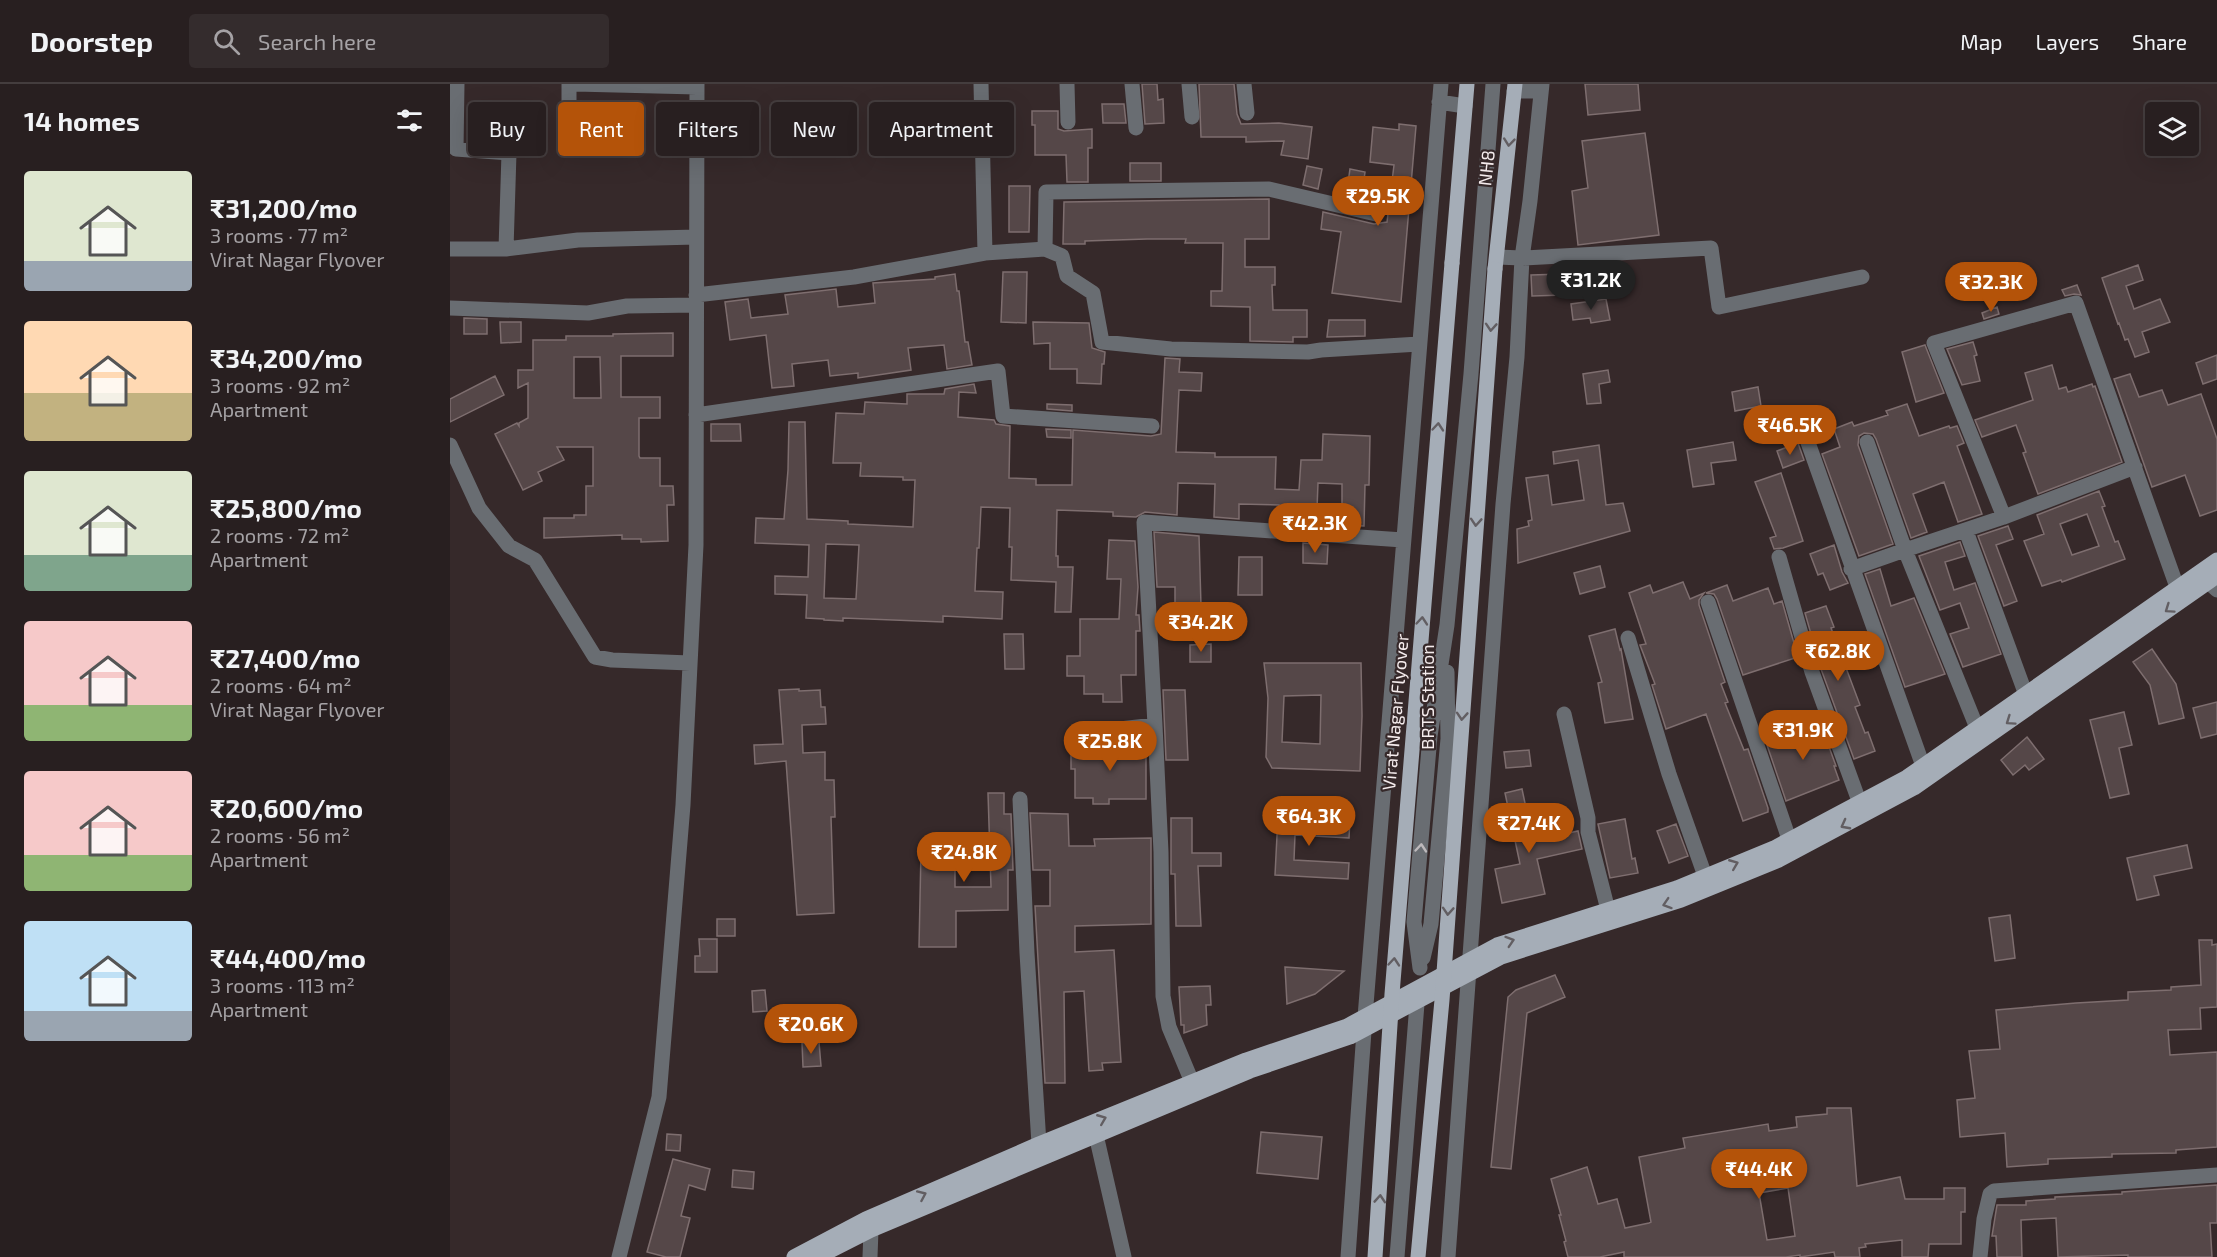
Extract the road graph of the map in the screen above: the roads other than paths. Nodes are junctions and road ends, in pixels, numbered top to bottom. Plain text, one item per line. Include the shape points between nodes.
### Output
1 (458, 84) edge
2 (569, 84) edge
3 (575, 84) edge
4 (981, 84) edge
5 (1067, 84) edge
6 (1132, 84) edge
7 (1189, 84) edge
8 (1244, 84) edge
9 (1441, 84) edge
10 (1467, 84) edge
11 (1493, 84) edge
12 (697, 85) edge
13 (1514, 87) edge
14 (1541, 88) edge
15 (569, 102) edge
16 (1439, 102) junction
17 (1466, 106) junction
18 (1247, 113) dead end
19 (1192, 117) dead end
20 (1068, 122) dead end
21 (1136, 128) dead end
22 (453, 148) edge
23 (1376, 214) dead end
24 (696, 237) junction
25 (1454, 242) junction
26 (1429, 246) junction
27 (450, 249) edge
28 (506, 249) junction
29 (1045, 249) junction
30 (985, 254) junction
31 (1522, 258) junction
32 (1496, 263) junction
33 (1862, 277) dead end
34 (696, 300) junction
35 (450, 308) edge
36 (1419, 344) junction
37 (696, 416) junction
38 (1152, 426) dead end
39 (1805, 434) dead end
40 (1867, 442) dead end
41 (450, 445) edge
42 (2135, 467) junction
43 (2004, 517) junction
44 (1966, 531) junction
45 (1403, 540) junction
46 (1905, 550) junction
47 (1779, 556) dead end
48 (2217, 560) edge
49 (1851, 569) junction
50 (2190, 578) junction
51 (2214, 582) edge
52 (2177, 587) junction
53 (1708, 602) dead end
54 (1628, 638) dead end
55 (690, 663) junction
56 (2026, 695) junction
57 (1564, 714) dead end
58 (1155, 725) junction
59 (1977, 728) junction
60 (1102, 731) dead end
61 (1923, 766) junction
62 (1020, 799) dead end
63 (1859, 801) junction
64 (1790, 839) junction
65 (1706, 876) junction
66 (1608, 910) junction
67 (1470, 958) junction
68 (1469, 975) junction
69 (1417, 996) junction
70 (1365, 1023) junction
71 (1192, 1082) junction
72 (1096, 1135) junction
73 (1039, 1144) junction
74 (2217, 1175) edge
75 (871, 1230) junction
76 (619, 1257) edge
77 (794, 1257) edge
78 (818, 1257) edge
79 (870, 1257) edge
80 (1124, 1257) edge
81 (1348, 1257) edge
82 (1375, 1257) edge
83 (1397, 1257) edge
84 (1418, 1257) edge
85 (1448, 1257) edge
86 (1980, 1257) edge

1 - 22 street
2 - 15 street
3 - 12 street
4 - 30 street
5 - 20 street
6 - 21 street
7 - 19 street
8 - 18 street
9 - 16 street
10 - 17 main road, NH8
11 - 69 street, BRTS Station via 1472,374 1447,625 1430,736 1414,922 1420,968
12 - 24 street
13 - 14 street
13 -> 32 main road, NH8
14 - 31 street
16 - 17 street
16 - 26 street
17 - 25 main road, NH8
22 - 28 street via 509,153
23 - 29 street via 1269,189 1046,192
24 - 28 street via 578,240
24 - 34 street
25 - 26 street
82 -> 25 main road, Virat Nagar Flyover, bridge via 1392,994
26 - 36 street
27 - 28 street
29 - 30 street
29 - 36 street via 1062,256 1067,276 1093,293 1102,342 1171,349 1308,352
30 - 34 street
31 - 32 street
31 - 33 street via 1711,248 1719,308
31 - 67 street
32 -> 84 main road, bridge via 1442,1000
34 - 35 street via 588,313
34 - 37 street
36 - 45 street
37 - 38 street via 998,371 1003,416
37 - 55 street via 696,546
39 - 49 street
40 - 46 street
41 - 55 street via 479,508 509,546 535,560 595,657
42 - 43 street
42 - 43 street via 2076,303 1934,343
42 - 52 street
43 - 44 street
44 - 46 street
44 - 56 street
45 - 58 street via 1144,522
45 - 70 street
46 - 49 street
46 - 59 street
47 - 63 street via 1812,672
48 - 50 main road
49 - 61 street
50 - 51 street
50 - 52 main road
51 -> 68 main road via 1914,788 1779,860 1681,900 1501,957
52 - 56 main road
53 - 64 street
54 - 65 street via 1669,774
55 - 76 street via 683,805 659,1097
56 - 59 main road
57 - 66 street
58 - 60 street
58 - 71 street via 1163,996 1169,1028
59 - 61 main road
61 - 63 main road
62 - 73 street
63 - 64 main road
65 -> 64 main road
65 - 66 main road
67 -> 66 main road via 1497,945
67 - 68 street
67 - 69 main road
68 - 69 main road
68 - 85 street
69 - 70 main road
69 - 83 street, BRTS Station
70 - 71 main road via 1246,1060
70 - 72 main road via 1350,1037 1250,1071
70 - 81 street
73 -> 71 main road
72 - 75 main road
72 - 80 street
77 -> 73 main road via 866,1219
74 - 86 street via 1994,1191 1984,1219
75 - 78 main road
75 - 79 street

